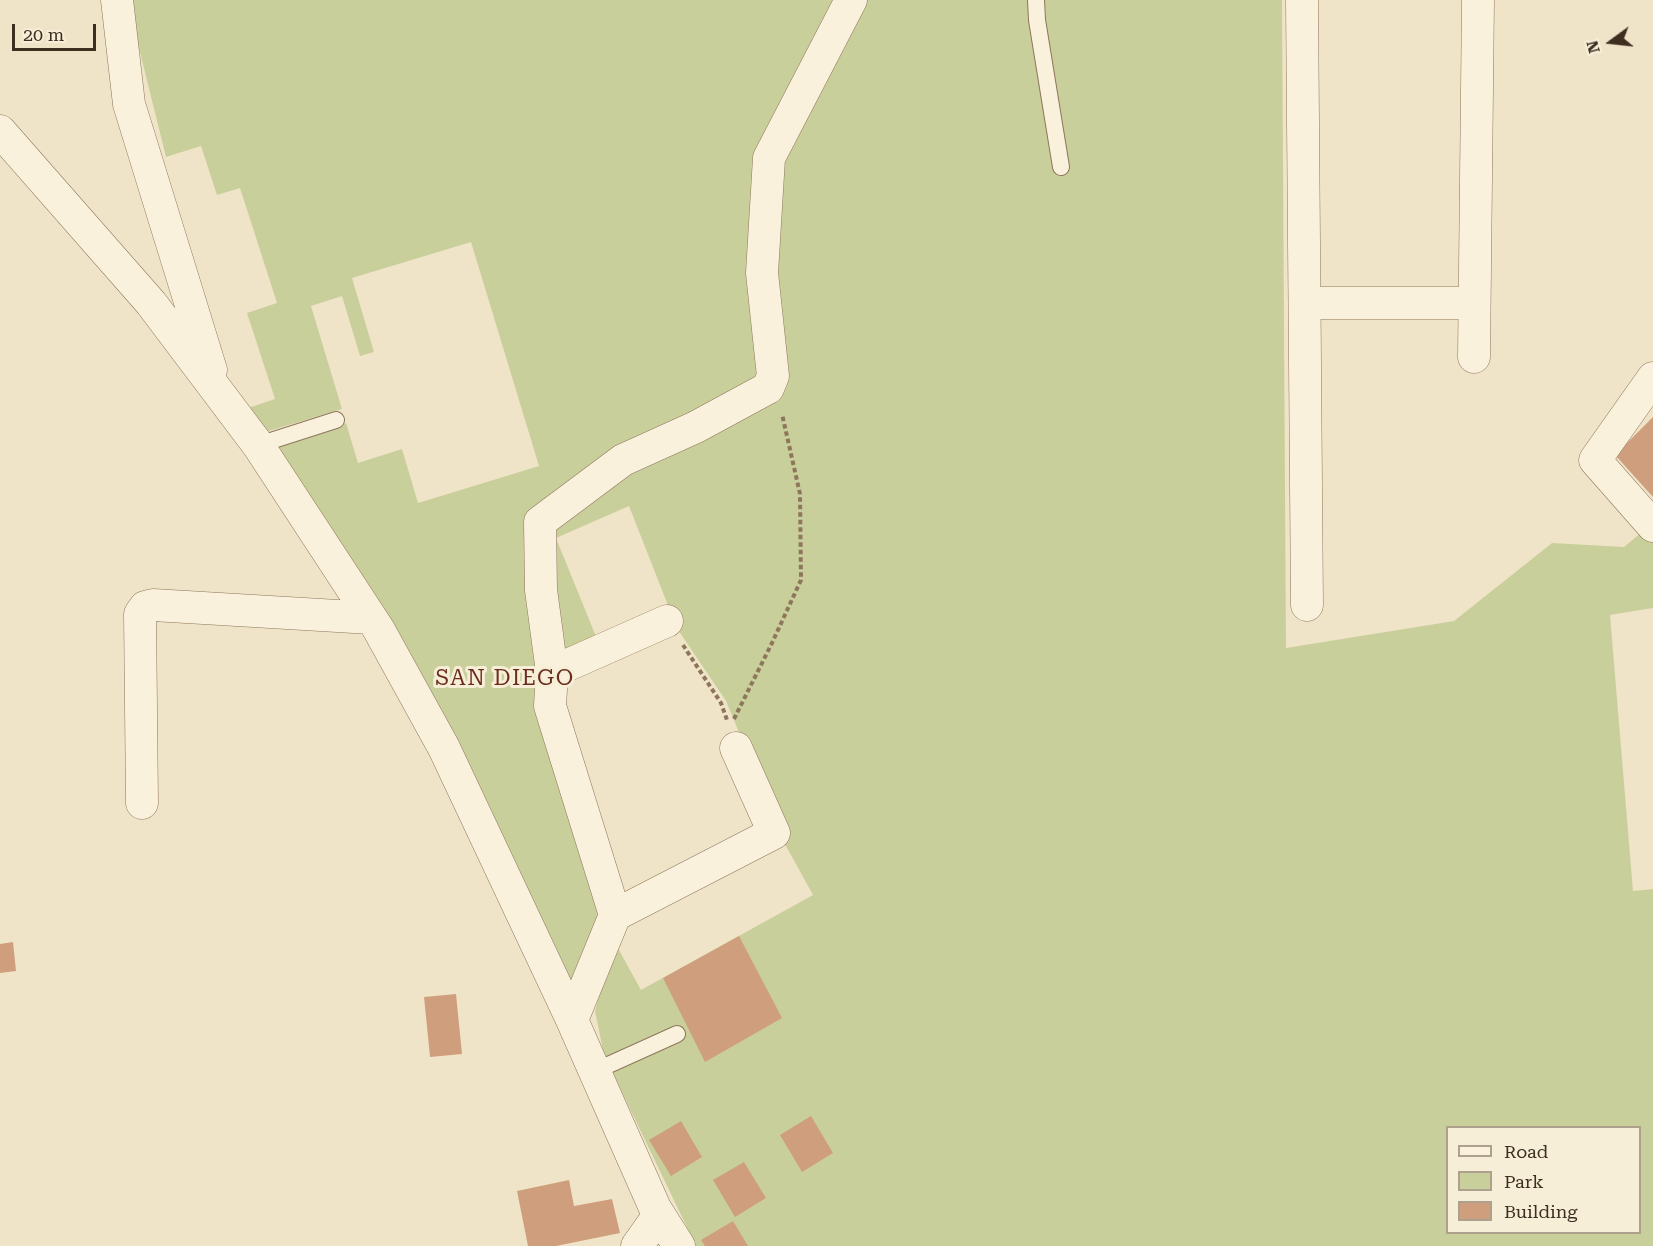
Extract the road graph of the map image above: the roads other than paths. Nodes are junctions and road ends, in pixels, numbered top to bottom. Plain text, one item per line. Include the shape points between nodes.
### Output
1 (117, 0) edge
2 (851, 0) edge
3 (1036, 0) edge
4 (1302, 0) edge
5 (1478, 0) edge
6 (0, 131) edge
7 (1061, 167) dead end
8 (1305, 303) junction
9 (1473, 303) junction
10 (1474, 357) dead end
11 (1653, 378) edge
12 (217, 391) junction
13 (336, 420) dead end
14 (258, 445) junction
15 (1653, 526) edge
16 (1307, 605) dead end
17 (371, 618) junction
18 (667, 621) road end
19 (552, 672) junction
20 (736, 748) dead end
21 (142, 802) dead end
22 (615, 915) junction
23 (572, 1020) junction
24 (677, 1034) dead end
25 (595, 1071) junction
26 (659, 1215) junction
27 (637, 1246) edge
28 (679, 1246) edge

1 - 12 street via 129,104
2 - 19 street via 769,158 762,273 773,376 768,388 623,460 540,522 541,590
3 - 7 lane
4 - 8 street
5 - 9 street
6 - 12 street via 151,303
8 - 9 street
8 - 16 street
9 - 10 street
11 - 15 street via 1595,460
12 - 14 street
13 - 14 lane
14 - 17 street
17 - 21 street via 145,607 141,614
17 - 23 street via 444,748
18 - 19 street
19 - 22 street via 550,706
20 - 22 street via 774,833
22 - 23 street
23 - 25 street
24 - 25 lane
25 - 26 street
26 - 27 street
26 - 28 street

